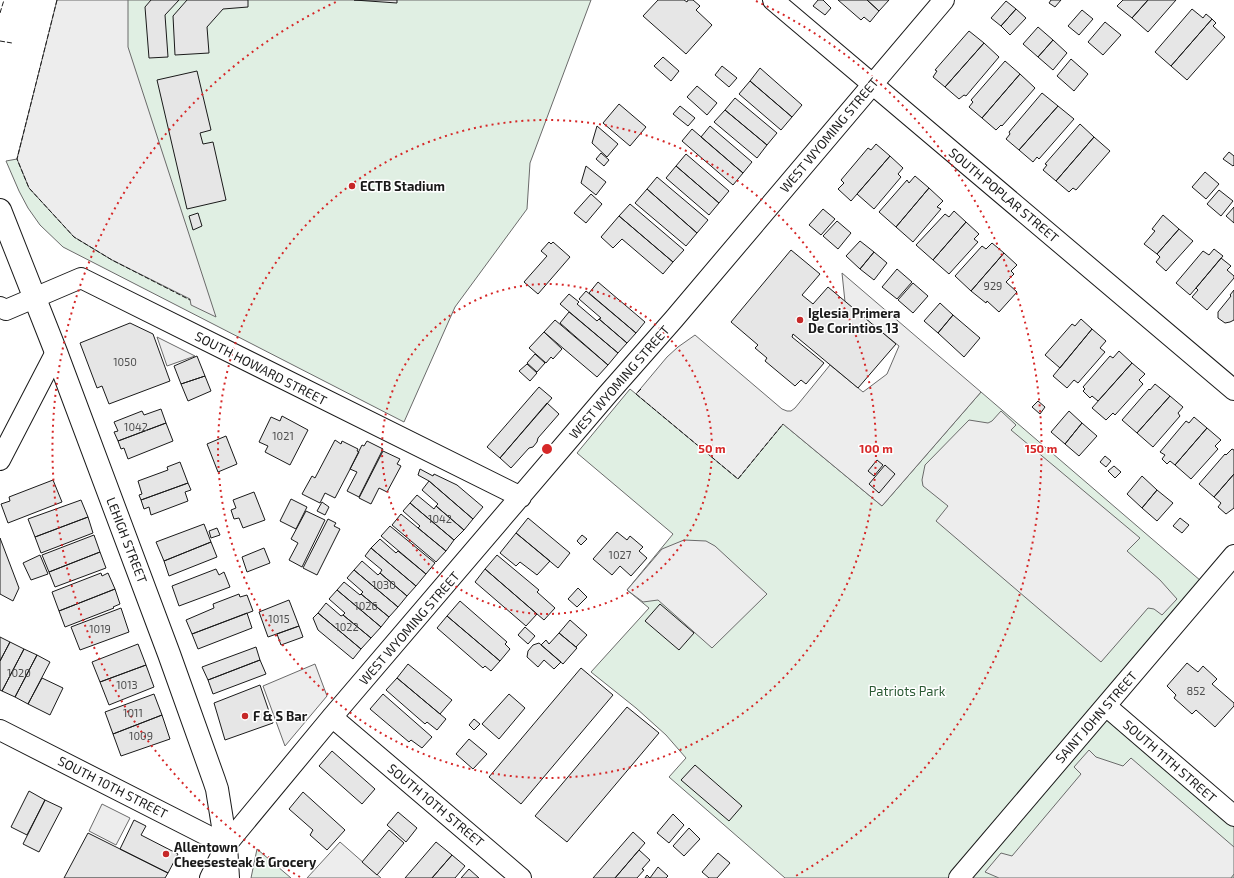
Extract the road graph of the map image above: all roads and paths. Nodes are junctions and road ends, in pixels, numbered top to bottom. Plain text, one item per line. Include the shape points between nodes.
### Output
1 (773, 0) edge
2 (944, 0) edge
3 (872, 85) junction
4 (0, 210) edge
5 (35, 297) junction
6 (0, 307) edge
7 (56, 352) junction
8 (1234, 390) edge
9 (0, 460) edge
10 (521, 497) junction
11 (1234, 556) edge
12 (1106, 706) junction
13 (332, 717) junction
14 (0, 730) edge
15 (1234, 816) edge
16 (226, 845) junction
17 (210, 878) edge
18 (228, 878) edge
19 (521, 878) edge
20 (959, 878) edge

1 - 3 street, SOUTH POPLAR STREET
2 - 3 street, WEST WYOMING STREET
3 - 8 street, SOUTH POPLAR STREET
3 - 10 street, WEST WYOMING STREET
4 - 5 main road, LEHIGH STREET
5 - 6 street, SOUTH HOWARD STREET via 6,310
5 - 7 main road, LEHIGH STREET
5 - 10 street, SOUTH HOWARD STREET via 81,278
7 - 9 street
7 - 16 main road, LEHIGH STREET via 214,780
10 - 13 street, WEST WYOMING STREET
11 - 12 street, SAINT JOHN STREET
12 - 15 street, SOUTH 11TH STREET
12 - 20 street, SAINT JOHN STREET
13 - 16 street, WEST WYOMING STREET
13 - 19 street, SOUTH 10TH STREET
14 - 16 street, SOUTH 10TH STREET
16 - 17 street, WEST WYOMING STREET
16 - 18 main road, LEHIGH STREET

